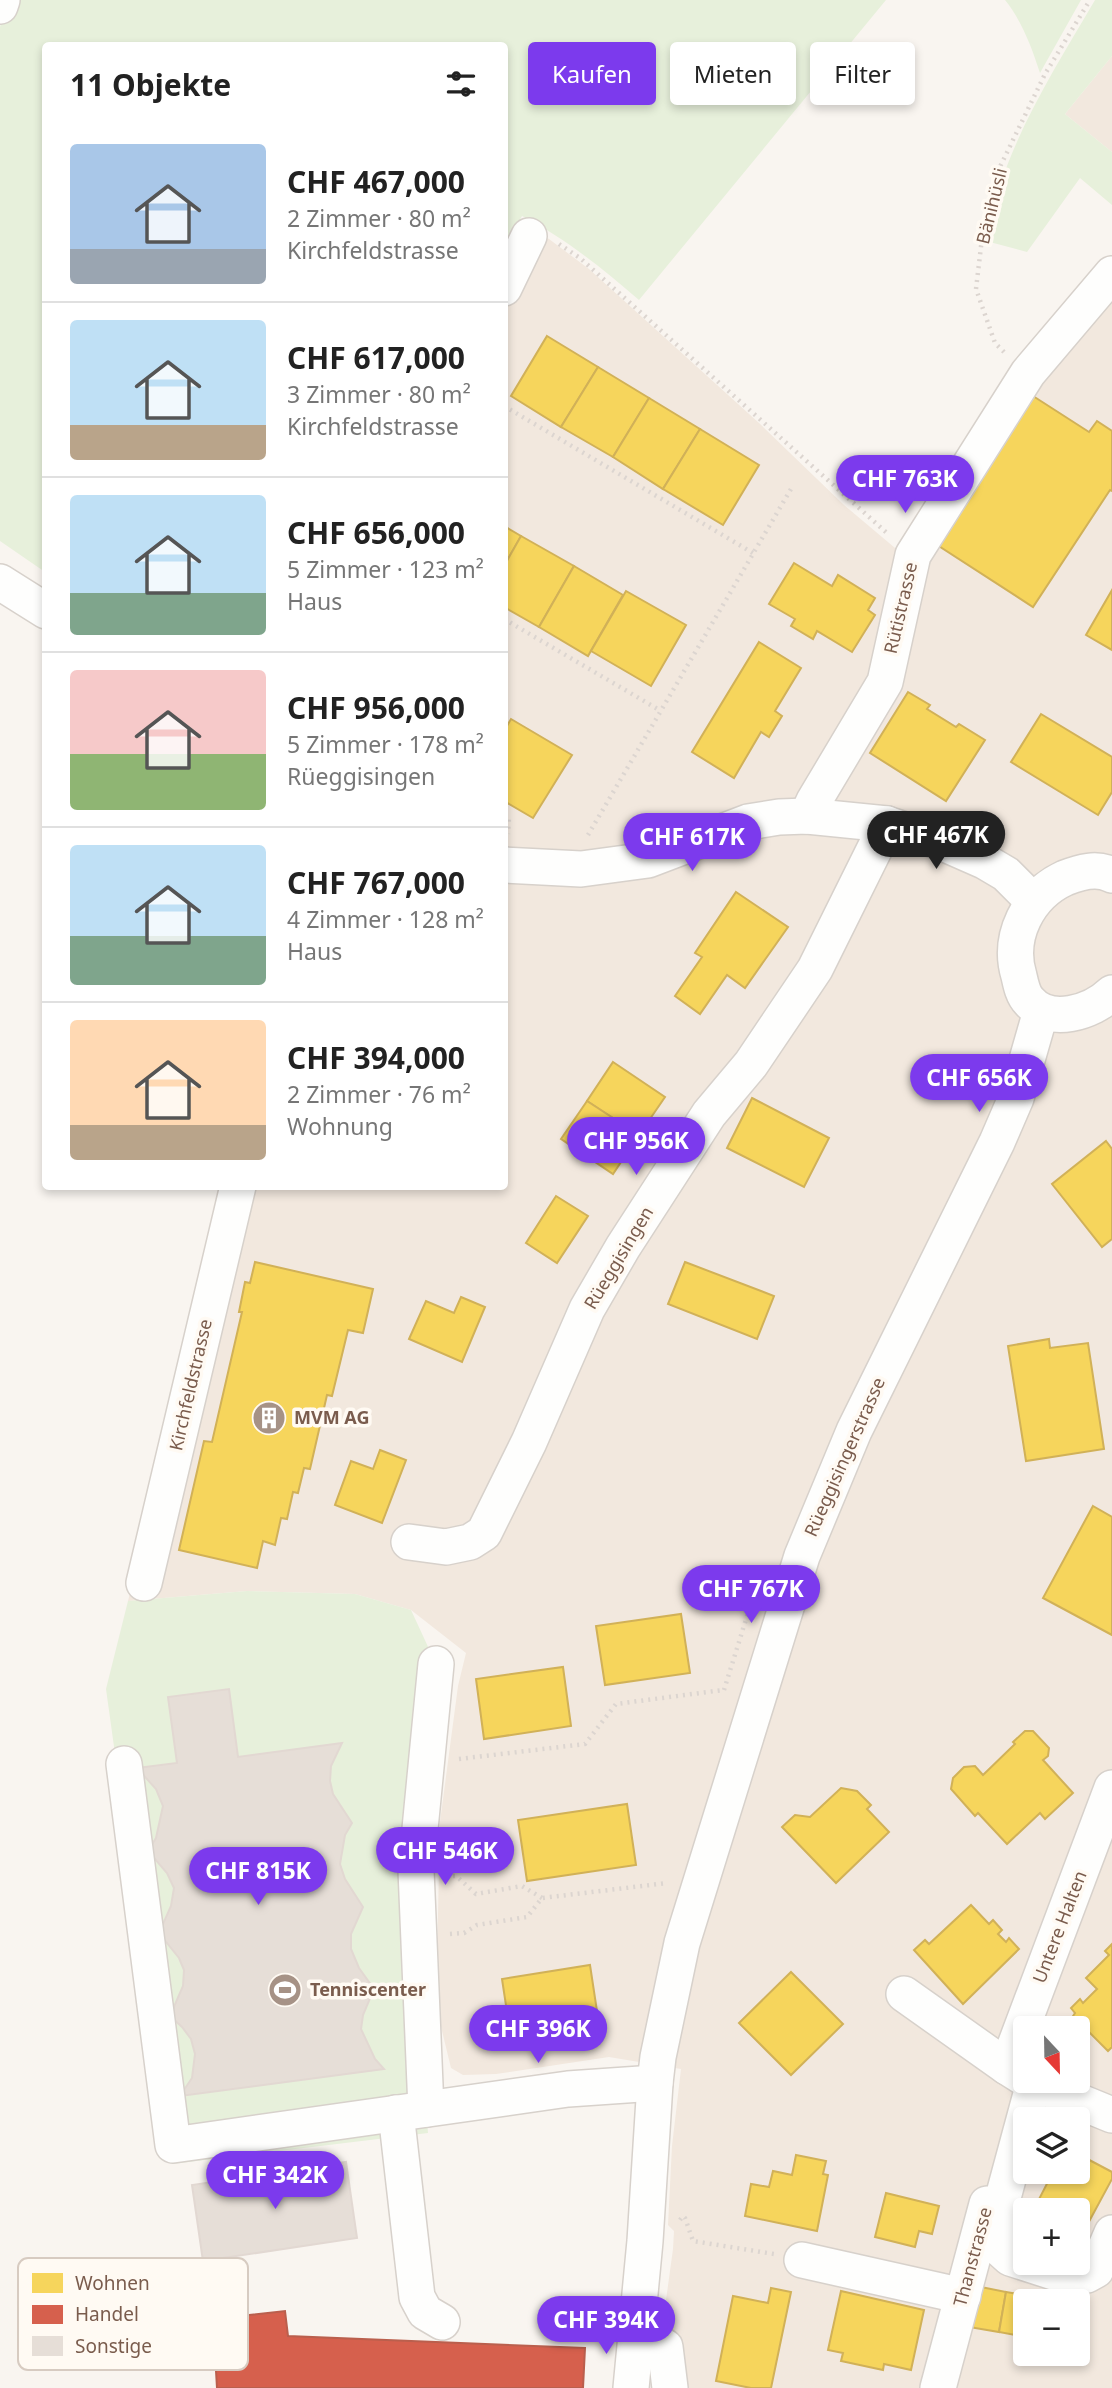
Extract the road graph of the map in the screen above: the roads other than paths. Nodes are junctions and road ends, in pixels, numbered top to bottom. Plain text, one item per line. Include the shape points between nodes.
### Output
1 (2, 0) edge
2 (0, 6) edge
3 (540, 237) road end
4 (1112, 274) edge
5 (508, 282) edge
6 (0, 582) edge
7 (42, 608) edge
8 (807, 816) junction
9 (887, 824) junction
10 (508, 865) edge
11 (1112, 875) edge
12 (1033, 901) junction
13 (1111, 997) edge
14 (1041, 1011) junction
15 (237, 1190) edge
16 (409, 1542) dead end
17 (144, 1583) dead end
18 (436, 1664) dead end
19 (124, 1764) dead end
20 (1112, 1788) edge
21 (904, 1994) dead end
22 (1043, 2016) edge
23 (1013, 2070) edge
24 (655, 2083) junction
25 (1021, 2093) edge
26 (1060, 2093) edge
27 (411, 2111) junction
28 (1112, 2115) edge
29 (1008, 2126) dead end
30 (1112, 2233) edge
31 (802, 2260) dead end
32 (963, 2296) junction
33 (442, 2322) dead end
34 (636, 2329) junction
35 (631, 2388) edge
36 (670, 2388) edge
37 (938, 2388) edge

1 - 2 street
3 - 5 street
4 - 8 street, Rütistrasse via 1028,373 913,555 885,682
6 - 7 street
8 - 9 street
8 - 10 street via 748,822 649,860 581,869
9 - 12 street via 984,861 1006,874
9 - 16 street, Rüeggisingen via 815,969 751,1064 709,1114 587,1309 533,1435 484,1533 470,1542 446,1547
11 - 12 street via 1092,870 1077,873 1052,884
12 - 14 street via 1014,951 1022,988 1029,1002
13 - 14 street via 1078,1014
14 - 24 street, Rüeggisingerstrasse via 1016,1098 997,1142 854,1431 802,1556 682,1942
15 - 17 street, Kirchfeldstrasse
18 - 27 street via 416,1870
19 - 27 street via 173,2145
20 - 22 street, Untere Halten
21 - 23 street
24 - 27 street via 568,2089
24 - 34 street, Rüeggisingerstrasse
25 - 30 street, Untere Halten via 998,2216 1000,2249 1010,2258 1069,2277 1087,2275 1096,2270
26 - 28 street
27 - 33 street via 417,2297 425,2312
29 - 32 street, Thanstrasse
31 - 32 street
32 - 37 street, Thanstrasse
34 - 35 street, Rüeggisingerstrasse
34 - 36 street via 664,2347

